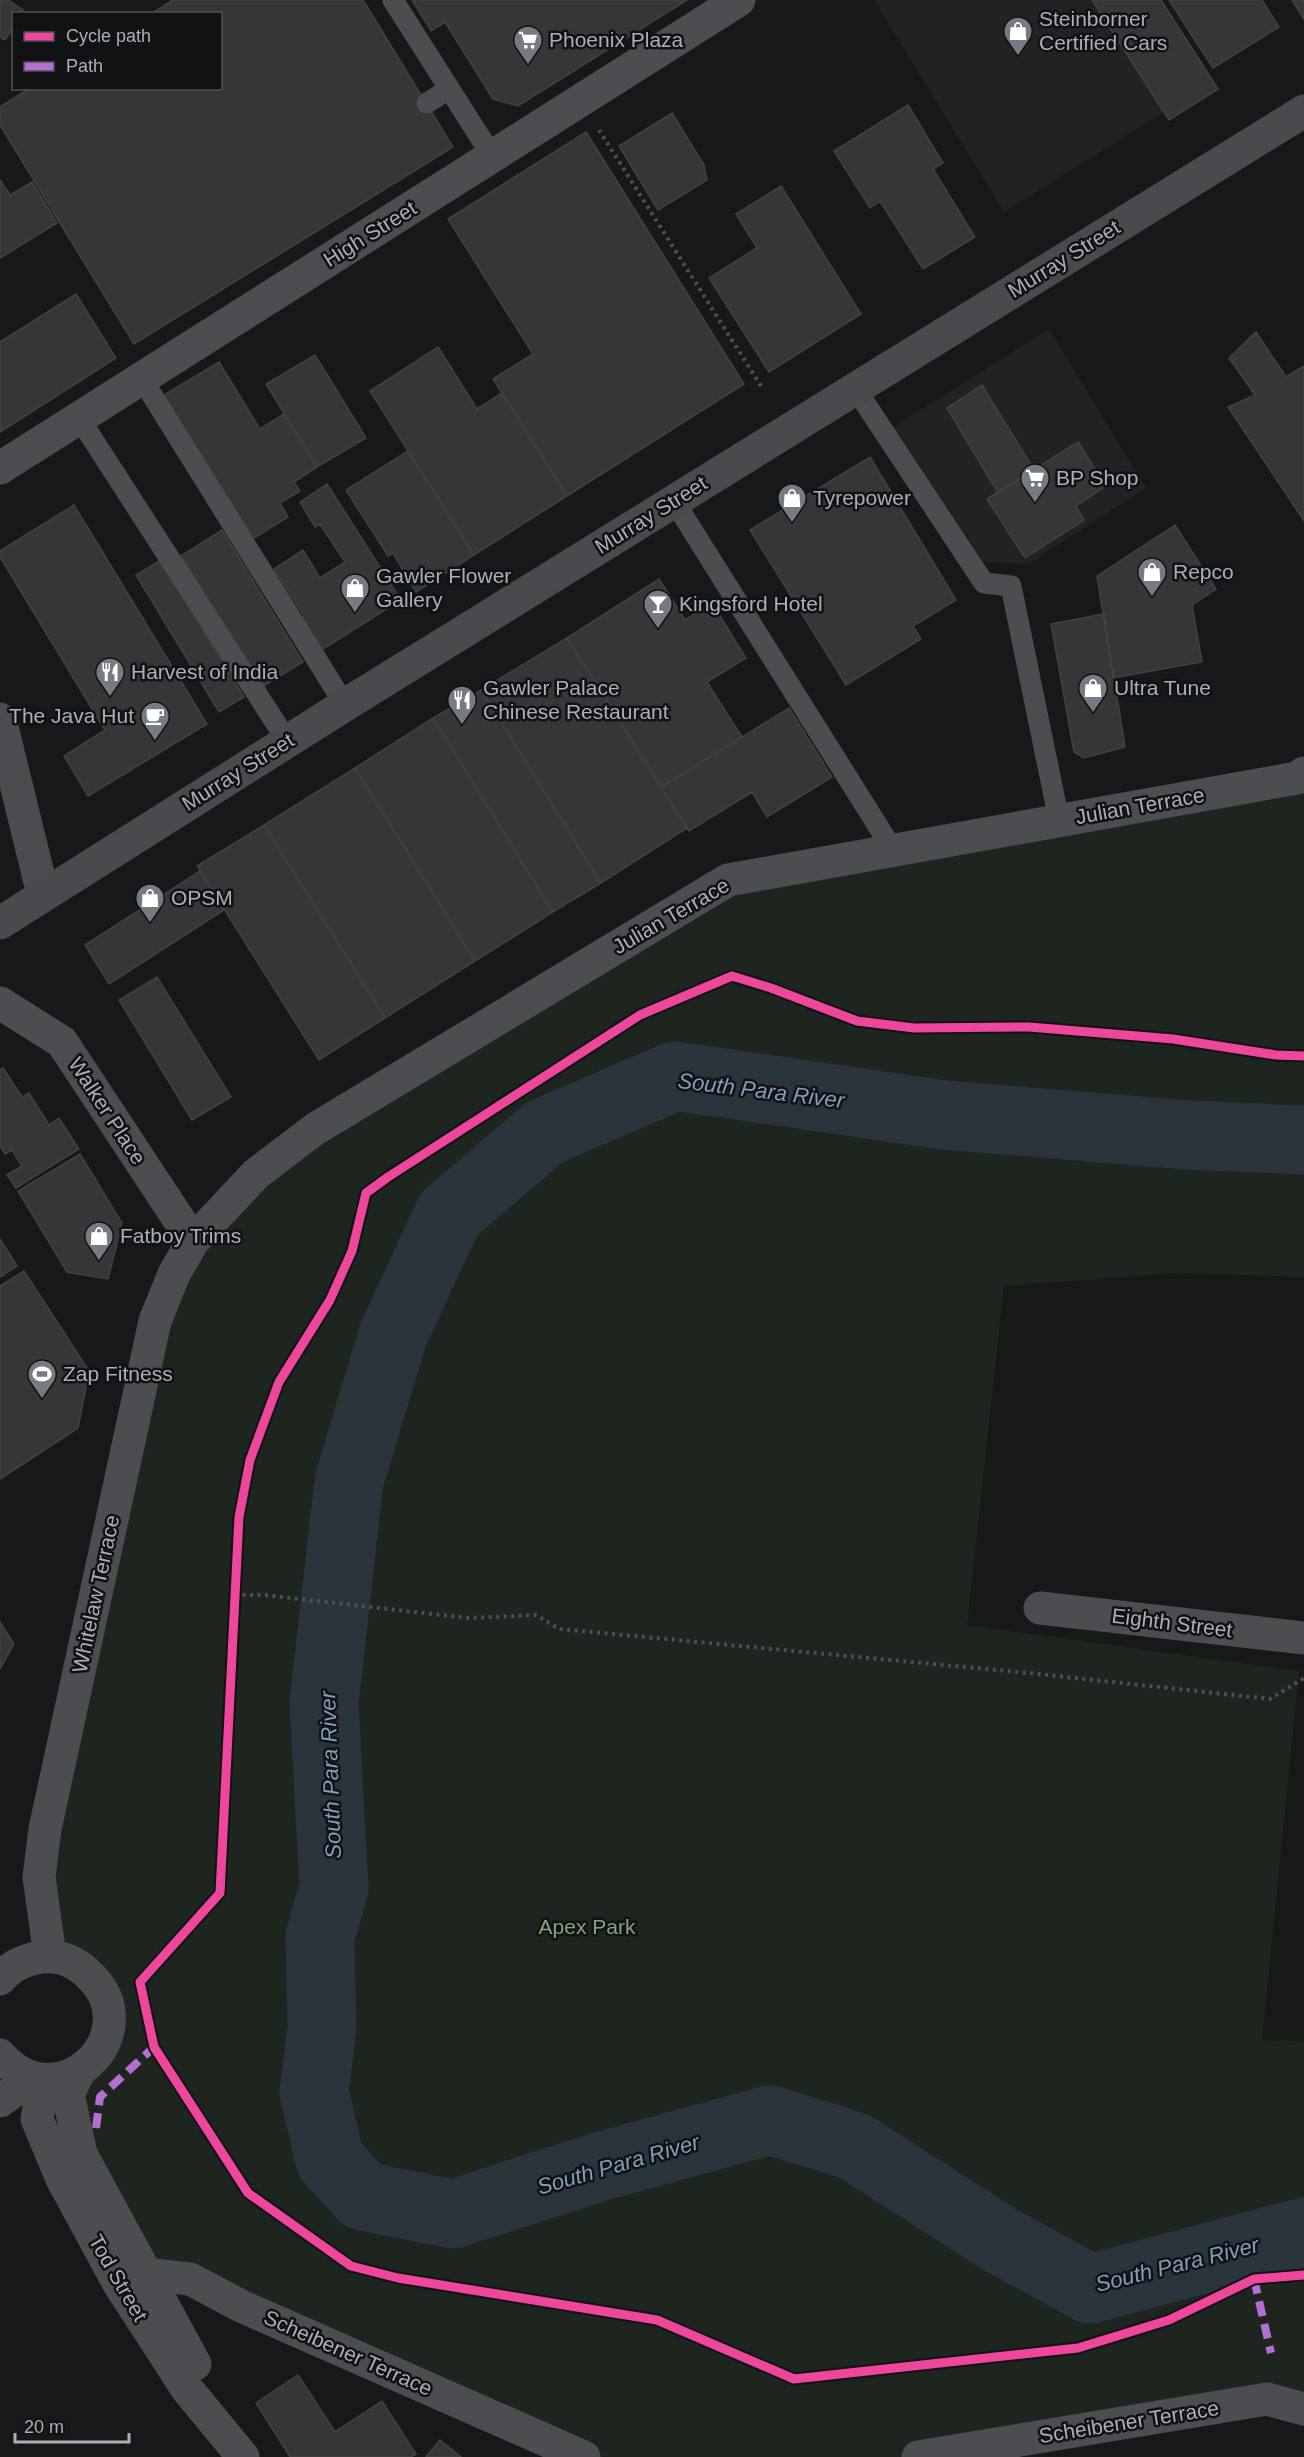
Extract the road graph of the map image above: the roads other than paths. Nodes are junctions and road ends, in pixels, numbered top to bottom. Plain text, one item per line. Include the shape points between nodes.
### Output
1 (393, 0) edge
2 (739, 0) edge
3 (449, 89) junction
4 (427, 103) dead end
5 (1304, 111) edge
6 (492, 156) junction
7 (142, 379) junction
8 (855, 388) junction
9 (79, 417) junction
10 (0, 468) edge
11 (674, 501) junction
12 (345, 705) junction
13 (0, 719) edge
14 (288, 742) junction
15 (1304, 773) edge
16 (1059, 820) junction
17 (894, 850) junction
18 (42, 894) junction
19 (0, 923) edge
20 (0, 1003) edge
21 (193, 1241) junction
22 (1040, 1608) dead end
23 (1304, 1638) edge
24 (50, 1956) junction
25 (0, 1979) edge
26 (0, 2055) edge
27 (79, 2072) junction
28 (38, 2079) junction
29 (0, 2102) edge
30 (108, 2263) junction
31 (144, 2274) junction
32 (1304, 2409) edge
33 (245, 2457) edge
34 (584, 2457) edge
35 (918, 2457) edge

1 - 3 lane
2 - 6 street, High Street
3 - 4 lane
3 - 6 lane
5 - 8 main road, Murray Street
6 - 7 street, High Street
7 - 9 street, High Street
7 - 12 lane
8 - 11 main road, Murray Street
8 - 16 lane via 984,583 1011,586
9 - 10 street, High Street
9 - 14 lane
11 - 12 main road, Murray Street
11 - 17 lane
12 - 14 main road, Murray Street
13 - 18 main road
14 - 18 main road, Murray Street
15 - 16 street, Julian Terrace via 1297,778
16 - 17 street, Julian Terrace
17 - 21 street, Julian Terrace via 728,880 315,1129 255,1174
18 - 19 main road, Murray Street
20 - 21 street, Walker Place via 62,1042
21 - 24 street, Whitelaw Terrace via 174,1274 155,1321 45,1829 39,1877
22 - 23 street, Eighth Street
24 - 25 street via 17,1965
24 - 27 street via 64,1958 84,1969 101,1987 109,2010 103,2047
26 - 28 street via 12,2069
27 - 28 street via 62,2079
27 - 31 street, Tod Street via 68,2094 81,2154
28 - 29 street
28 - 30 street, Tod Street via 37,2119 62,2179
30 - 31 street, Scheibener Terrace
30 - 33 street, Tod Street via 187,2389
31 - 33 street, Tod Street
31 - 34 street, Scheibener Terrace via 190,2279 241,2306
32 - 35 street, Scheibener Terrace via 1267,2399

